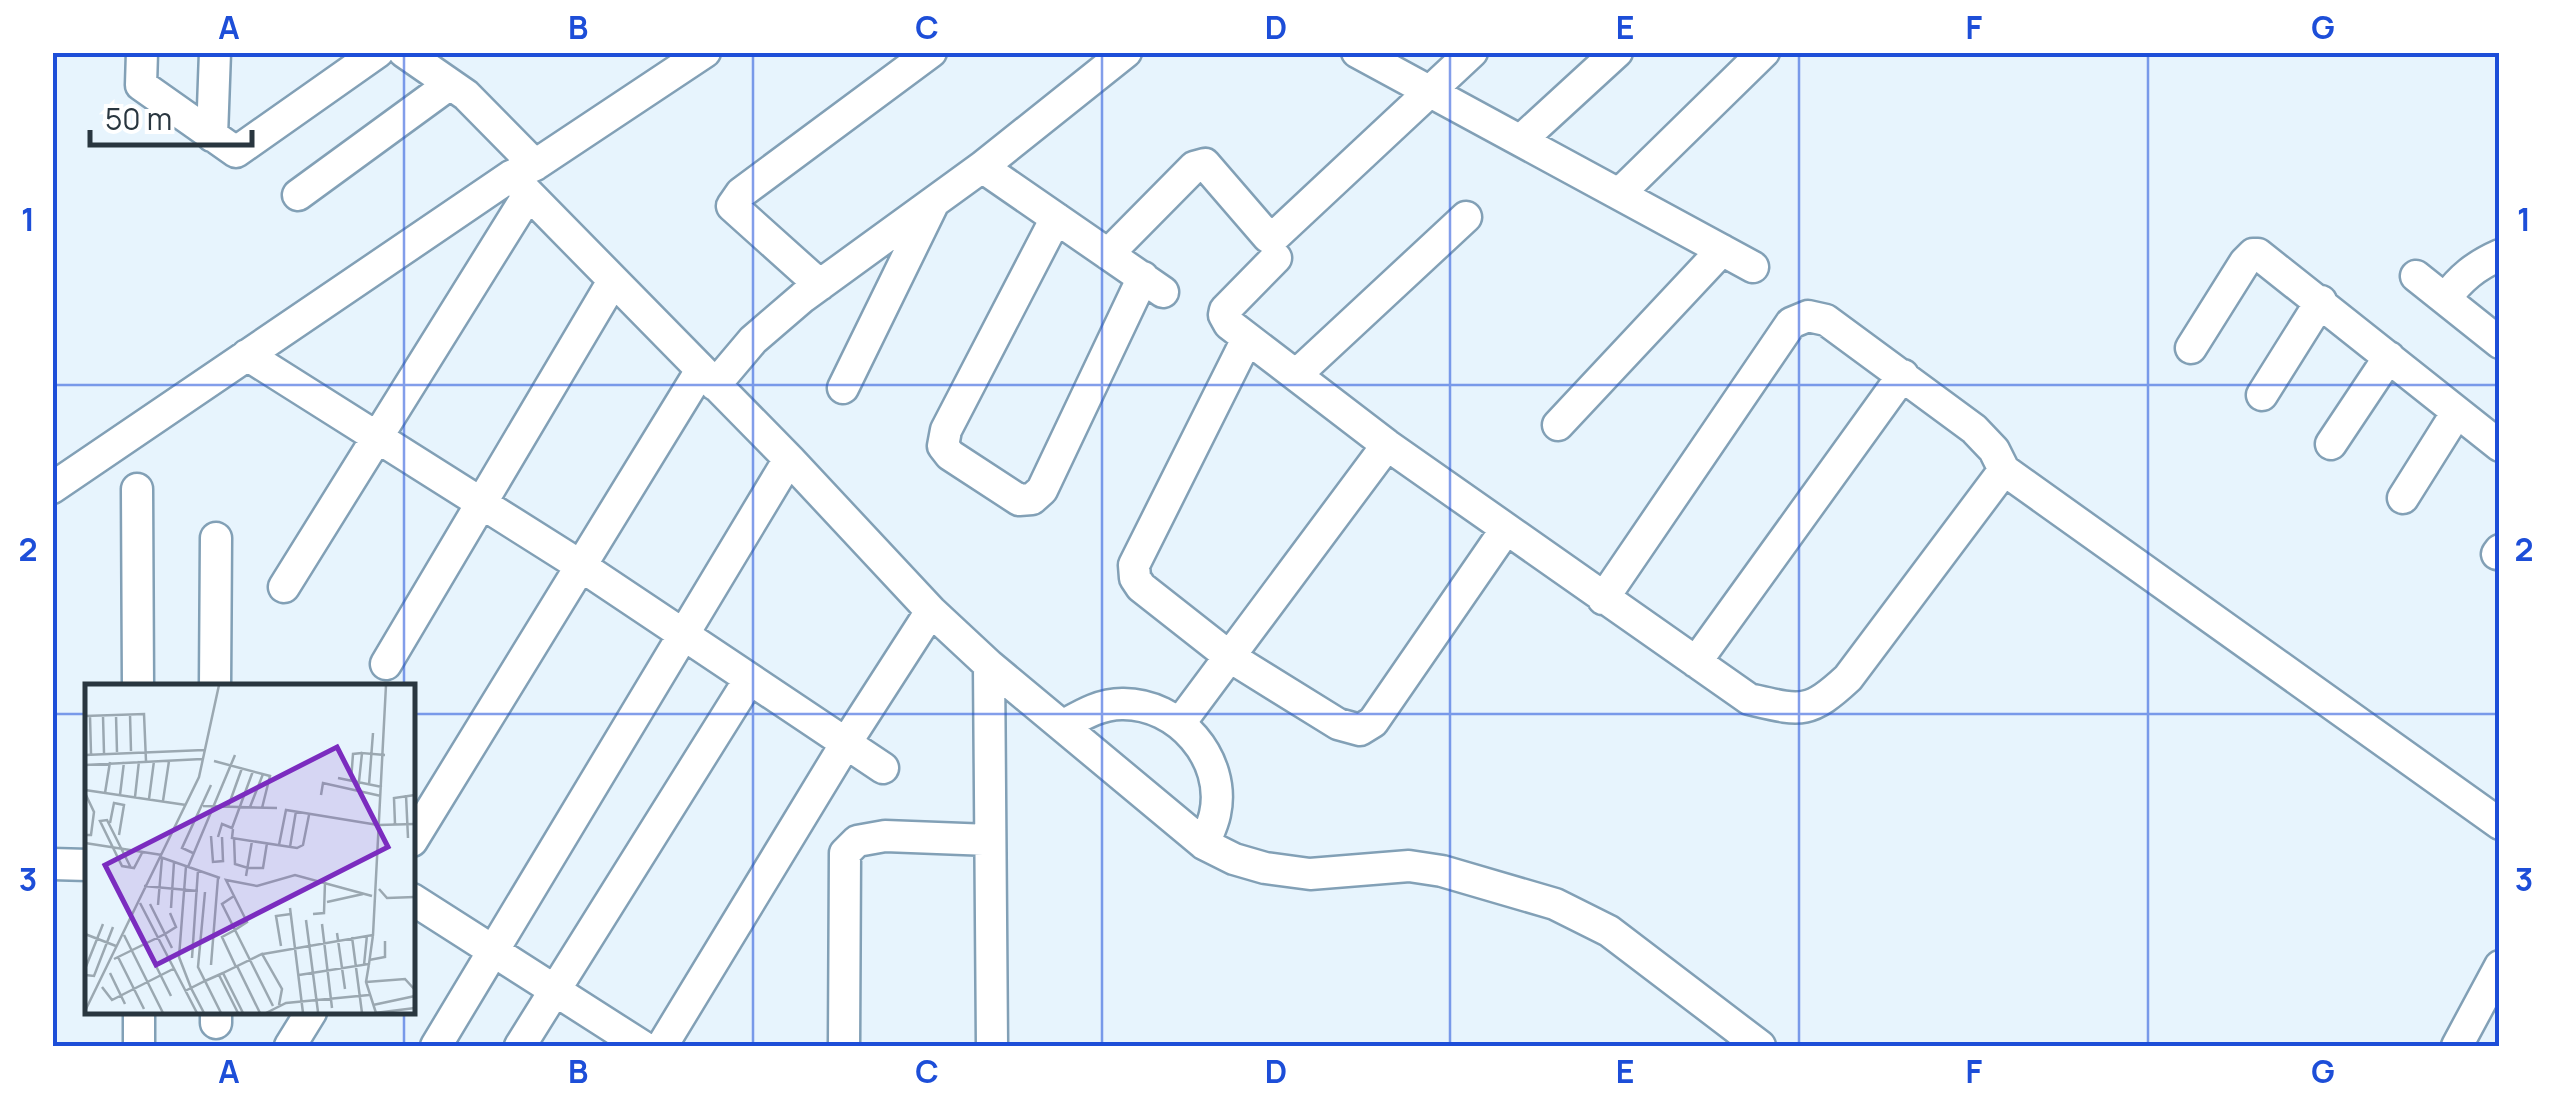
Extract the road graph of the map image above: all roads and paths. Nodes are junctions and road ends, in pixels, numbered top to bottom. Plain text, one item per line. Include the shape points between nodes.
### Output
1 (142, 52) edge
2 (215, 52) edge
3 (378, 52) edge
4 (404, 52) edge
5 (704, 52) edge
6 (930, 52) edge
7 (1126, 52) edge
8 (1357, 52) edge
9 (1472, 52) edge
10 (1617, 52) edge
11 (1764, 52) edge
12 (450, 84) junction
13 (1430, 90) junction
14 (212, 136) junction
15 (1521, 140) junction
16 (982, 167) junction
17 (525, 179) junction
18 (1620, 194) junction
19 (298, 195) dead end
20 (934, 202) junction
21 (1466, 217) dead end
22 (1056, 218) junction
23 (1722, 250) junction
24 (1108, 254) junction
25 (2500, 255) edge
26 (1276, 258) dead end
27 (1753, 267) dead end
28 (2416, 276) dead end
29 (613, 281) junction
30 (820, 284) junction
31 (2445, 299) junction
32 (2320, 301) junction
33 (1248, 338) junction
34 (2500, 344) edge
35 (2191, 348) dead end
36 (247, 355) junction
37 (2389, 357) junction
38 (1296, 375) junction
39 (1903, 375) junction
40 (708, 377) junction
41 (843, 388) dead end
42 (2262, 395) dead end
43 (2458, 412) junction
44 (1558, 425) dead end
45 (378, 438) junction
46 (2330, 444) dead end
47 (1387, 445) junction
48 (2500, 446) edge
49 (789, 459) junction
50 (2010, 475) junction
51 (52, 488) edge
52 (137, 489) dead end
53 (2403, 498) dead end
54 (483, 504) junction
55 (1506, 530) junction
56 (216, 538) dead end
57 (581, 566) junction
58 (284, 586) dead end
59 (1604, 599) junction
60 (931, 611) junction
61 (683, 638) junction
62 (1230, 657) junction
63 (1696, 662) junction
64 (386, 664) dead end
65 (989, 664) junction
66 (749, 680) junction
67 (138, 684) edge
68 (214, 684) edge
69 (1180, 723) junction
70 (1064, 726) junction
71 (846, 743) junction
72 (883, 768) dead end
73 (2500, 824) edge
74 (415, 837) edge
75 (990, 840) junction
76 (1204, 844) junction
77 (52, 864) edge
78 (85, 865) edge
79 (415, 901) edge
80 (492, 953) junction
81 (2500, 966) edge
82 (556, 991) junction
83 (139, 1014) edge
84 (309, 1014) edge
85 (1726, 1036) edge
86 (139, 1046) edge
87 (290, 1046) edge
88 (436, 1046) edge
89 (520, 1046) edge
90 (642, 1046) edge
91 (662, 1046) edge
92 (844, 1046) edge
93 (992, 1046) edge
94 (1760, 1046) edge
95 (2457, 1046) edge

1 - 14 street via 142,85
2 - 14 street
3 - 14 street via 236,152
4 - 12 street
5 - 17 street
6 - 30 street via 732,206
7 - 16 street
8 - 13 street
9 - 13 street
10 - 15 street
11 - 18 street
12 - 17 street via 466,95
12 - 19 street
13 - 15 street
13 - 24 street via 1274,237 1205,164 1194,167
15 - 18 street
16 - 20 street
16 - 22 street
17 - 29 street
17 - 36 street
17 - 45 street
18 - 23 street
20 - 30 street
20 - 41 street
21 - 38 street
22 - 24 street
22 - 24 street via 946,430 950,455 1019,500 1042,490 1153,284
23 - 27 street
23 - 44 street
25 - 31 street via 2477,264
26 - 33 street via 1225,310 1225,320
28 - 31 street
29 - 40 street
29 - 54 street
30 - 40 street
31 - 34 street
32 - 35 street via 2253,254
32 - 37 street
32 - 42 street
33 - 38 street
33 - 62 street via 1134,566 1141,587
36 - 45 street
36 - 51 street
37 - 43 street
37 - 46 street
38 - 47 street
39 - 50 street via 1974,428
39 - 59 street via 1826,320 1808,316 1791,323
39 - 63 street
40 - 49 street
40 - 57 street
43 - 48 street
43 - 53 street
45 - 54 street
45 - 58 street
47 - 55 street
47 - 62 street
49 - 60 street
49 - 61 street
50 - 63 street via 1848,678 1819,705 1790,708 1750,699
50 - 73 street
52 - 67 street
54 - 57 street
54 - 64 street
55 - 59 street
55 - 62 street via 1373,722 1360,730 1338,724
56 - 68 street
57 - 61 street
57 - 74 street
59 - 63 street
60 - 65 street
60 - 71 street
61 - 66 street
61 - 80 street
62 - 69 street
65 - 70 street
65 - 75 street
66 - 71 street
66 - 82 street
69 - 70 street via 1122,704 1091,710
69 - 76 street via 1203,748 1215,779 1216,813
70 - 76 street
71 - 72 street
71 - 91 street
75 - 92 street via 885,836 857,840 846,854
75 - 93 street
76 - 85 street via 1266,868 1310,874 1426,868 1555,904 1609,931
77 - 78 street
79 - 80 street
80 - 82 street
80 - 88 street
81 - 95 street
82 - 89 street
82 - 90 street
83 - 86 street
84 - 87 street
85 - 94 street

